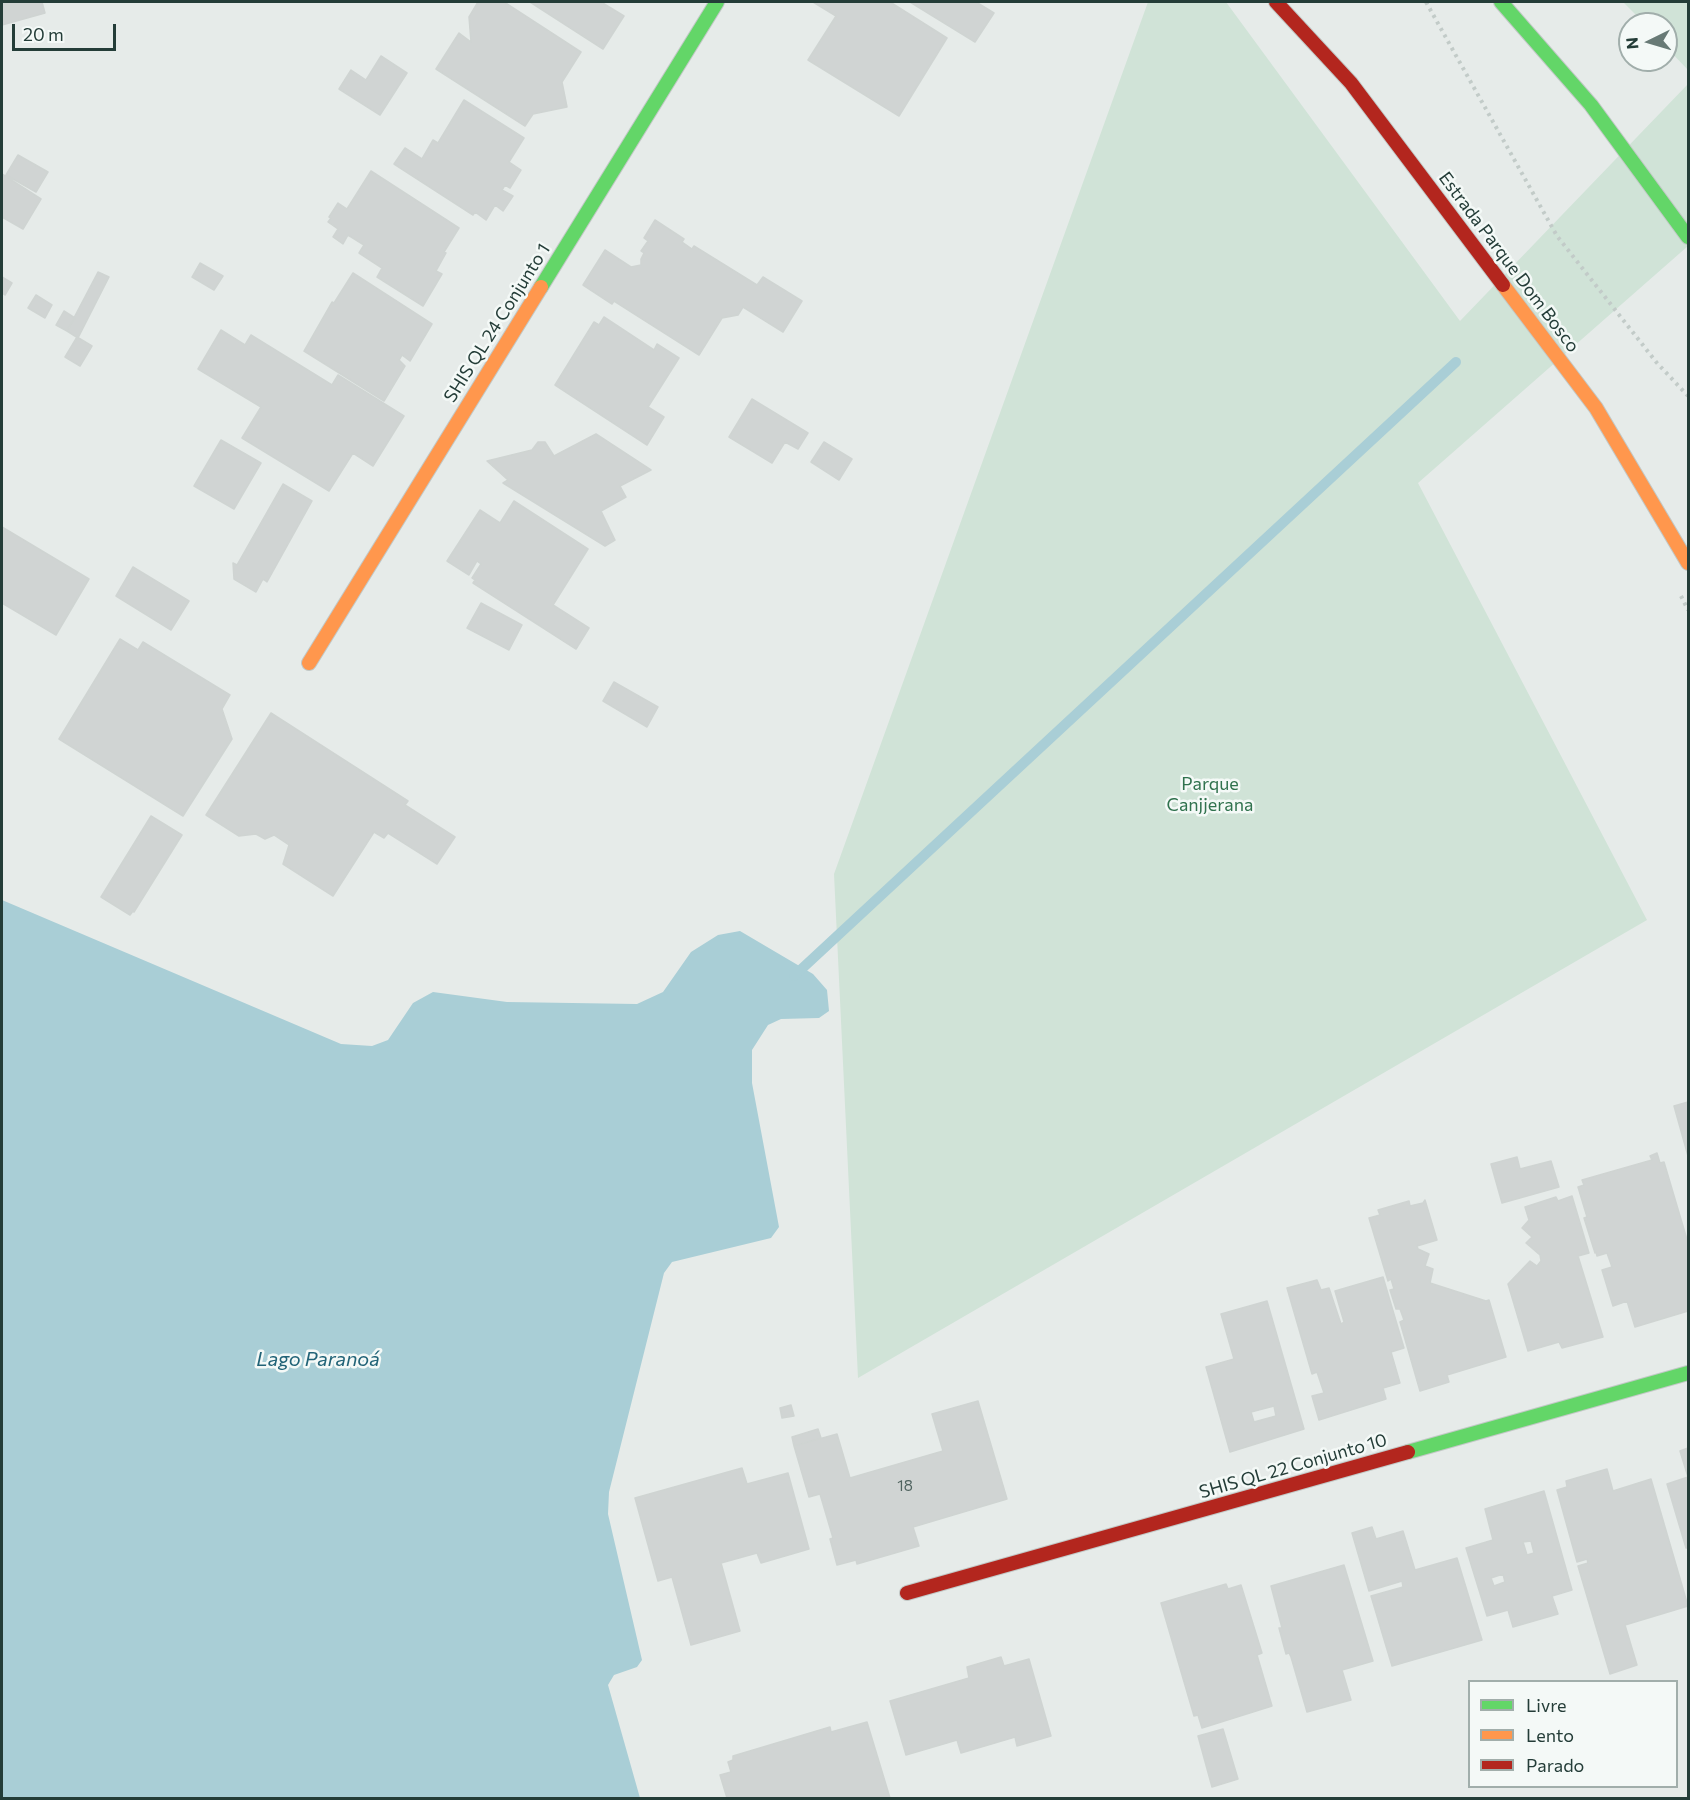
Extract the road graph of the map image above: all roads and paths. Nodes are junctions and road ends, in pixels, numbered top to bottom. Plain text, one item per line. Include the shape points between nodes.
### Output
1 (717, 2) edge
2 (1276, 2) edge
3 (1426, 2) edge
4 (1501, 2) edge
5 (1689, 237) edge
6 (1689, 396) edge
7 (1596, 408) junction
8 (1634, 443) dead end
9 (1689, 563) edge
10 (309, 663) dead end
11 (1689, 1373) edge
12 (907, 1593) dead end

1 - 10 street, SHIS QL 24 Conjunto 1
2 - 7 street, Estrada Parque Dom Bosco via 1351,83
3 - 6 path via 1557,236 1657,363
4 - 5 street via 1591,105
7 - 8 street
7 - 9 street, Estrada Parque Dom Bosco
11 - 12 street, SHIS QL 22 Conjunto 10

